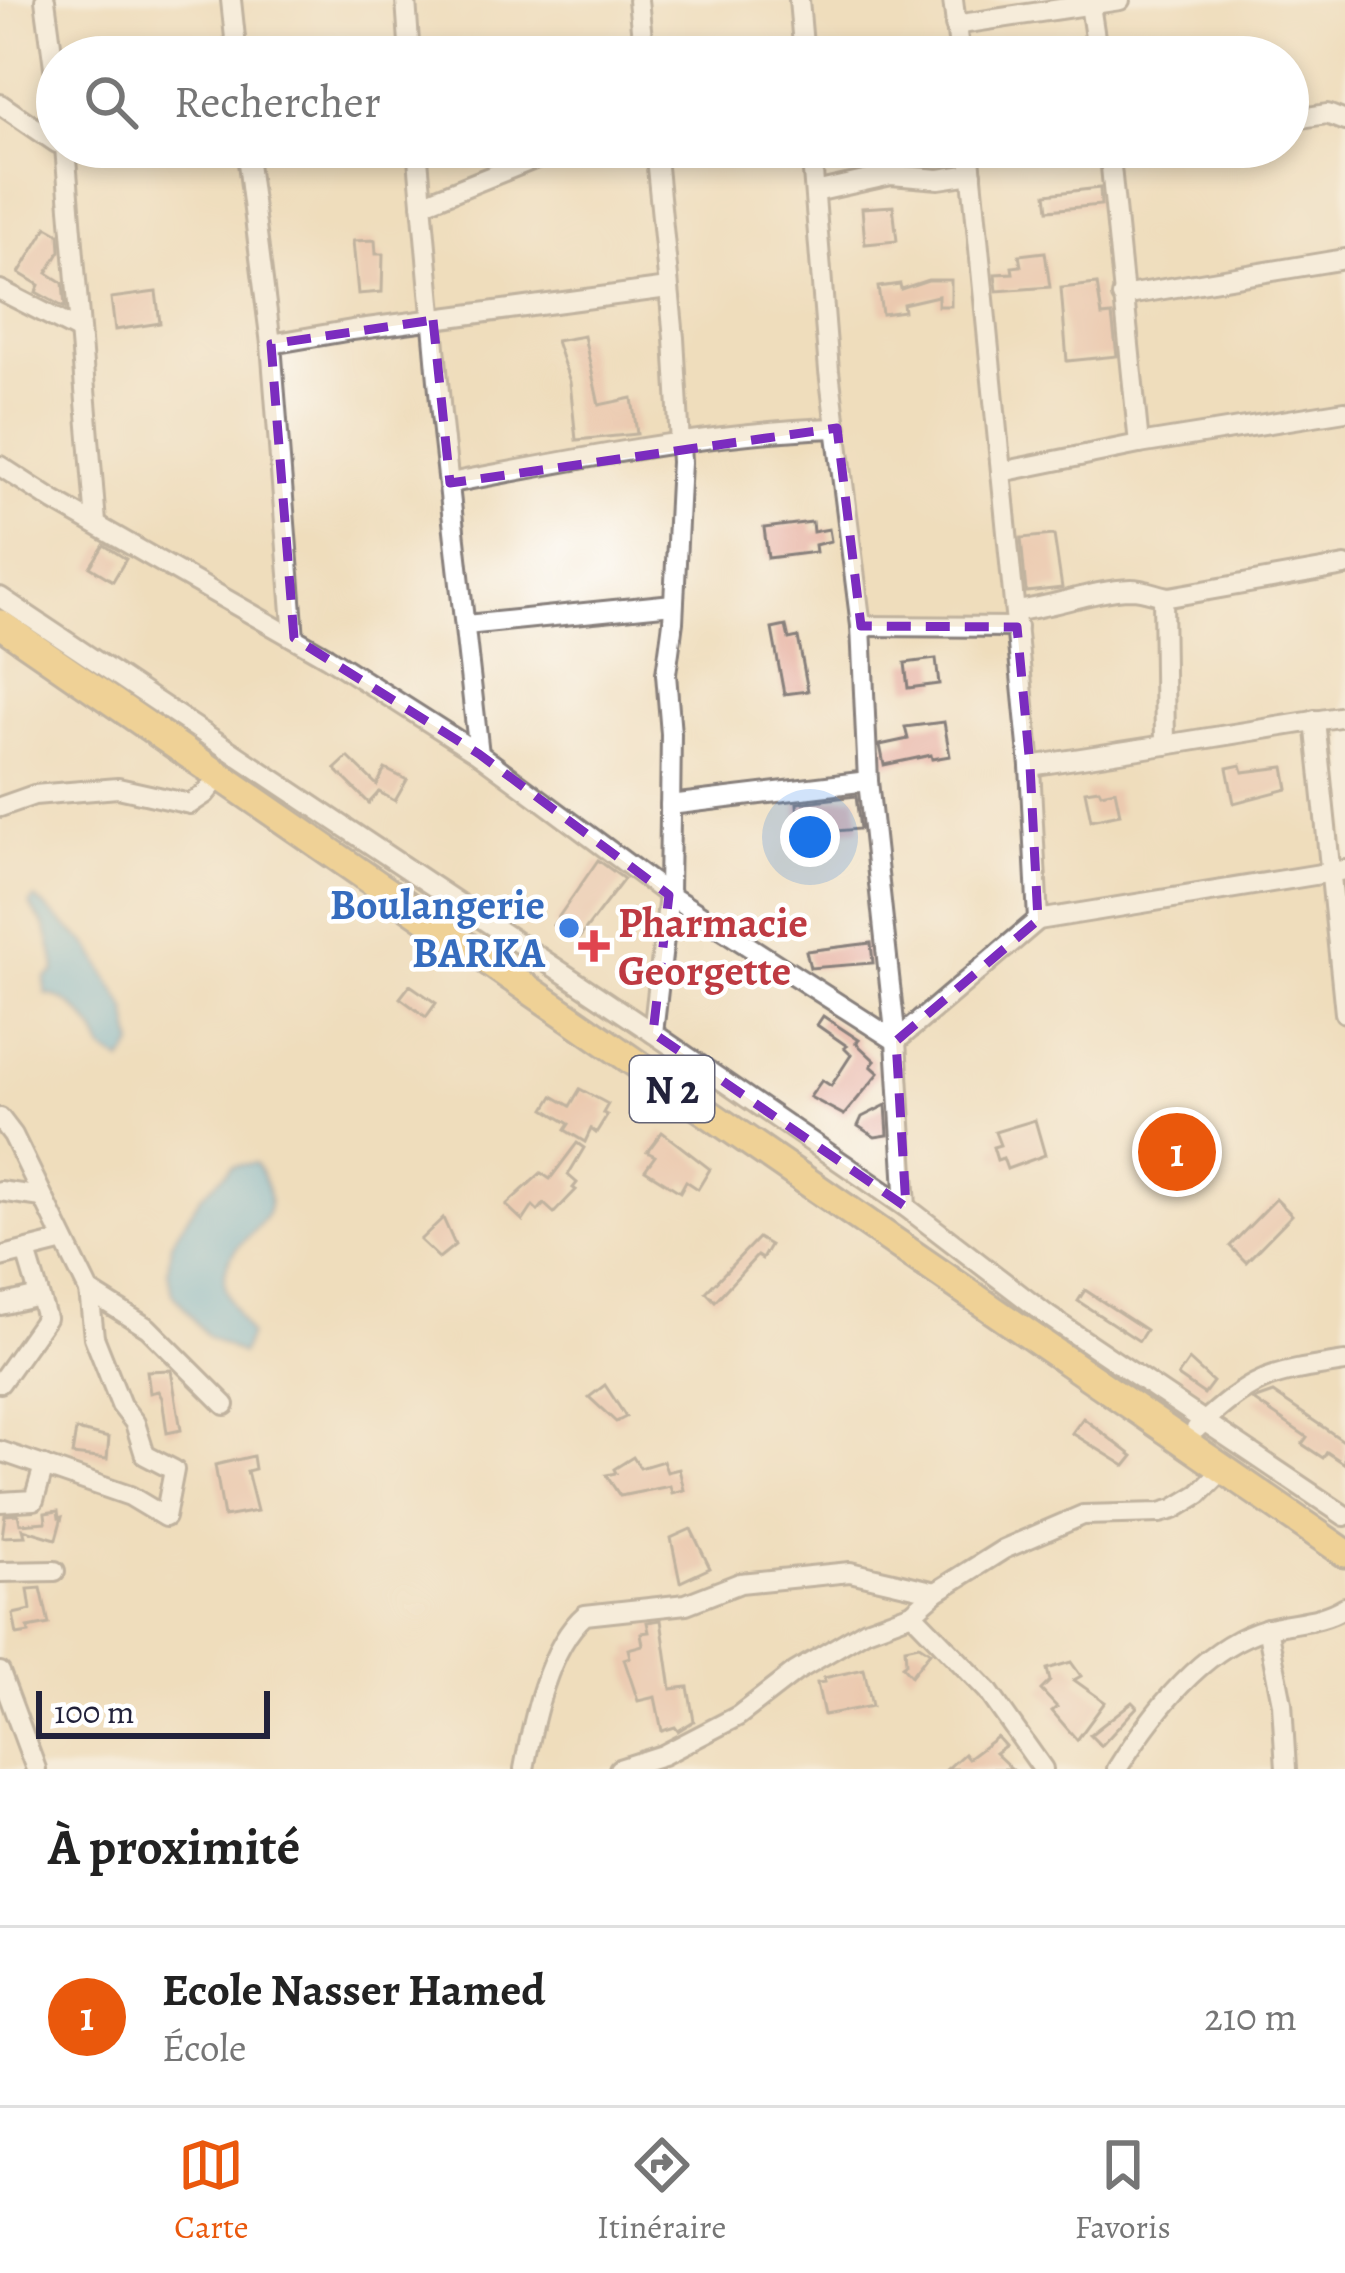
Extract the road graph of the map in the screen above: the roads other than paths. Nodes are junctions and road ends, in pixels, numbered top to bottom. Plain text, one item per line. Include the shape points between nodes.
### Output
1 (45, 0) edge
2 (231, 0) edge
3 (406, 0) edge
4 (638, 0) edge
5 (800, 0) edge
6 (953, 0) edge
7 (1120, 0) edge
8 (1090, 5) junction
9 (955, 25) junction
10 (50, 36) edge
11 (235, 36) edge
12 (409, 36) edge
13 (642, 36) edge
14 (803, 36) edge
15 (957, 36) edge
16 (1095, 36) edge
17 (0, 104) edge
18 (1309, 117) edge
19 (1345, 122) edge
20 (36, 128) edge
21 (65, 168) edge
22 (249, 168) edge
23 (419, 168) edge
24 (512, 168) edge
25 (657, 168) edge
26 (813, 168) edge
27 (971, 168) edge
28 (1111, 168) edge
29 (972, 174) junction
30 (815, 192) junction
31 (422, 204) junction
32 (1345, 259) edge
33 (668, 288) junction
34 (0, 290) edge
35 (1122, 296) junction
36 (433, 320) junction
37 (78, 330) junction
38 (271, 344) junction
39 (1345, 411) edge
40 (837, 428) junction
41 (681, 442) junction
42 (1139, 444) junction
43 (0, 466) edge
44 (1001, 472) junction
45 (450, 483) junction
46 (96, 523) junction
47 (1345, 566) edge
48 (0, 597) edge
49 (1163, 597) junction
50 (674, 604) junction
51 (1016, 619) junction
52 (0, 624) edge
53 (466, 625) junction
54 (861, 626) junction
55 (295, 638) junction
56 (1345, 716) edge
57 (1315, 720) junction
58 (1166, 745) junction
59 (479, 754) junction
60 (1030, 766) junction
61 (219, 776) junction
62 (868, 781) junction
63 (670, 805) junction
64 (0, 807) edge
65 (1338, 871) edge
66 (669, 895) junction
67 (1038, 920) junction
68 (1345, 1012) edge
69 (653, 1033) junction
70 (896, 1041) junction
71 (0, 1118) edge
72 (0, 1191) edge
73 (42, 1197) junction
74 (906, 1207) junction
75 (64, 1241) junction
76 (26, 1250) junction
77 (0, 1257) edge
78 (89, 1291) junction
79 (39, 1296) junction
80 (0, 1305) edge
81 (1345, 1362) edge
82 (0, 1383) edge
83 (225, 1405) dead end
84 (1204, 1422) junction
85 (1182, 1442) junction
86 (0, 1451) edge
87 (44, 1466) junction
88 (1223, 1470) junction
89 (0, 1502) edge
90 (1345, 1516) edge
91 (1345, 1553) edge
92 (55, 1571) dead end
93 (0, 1572) edge
94 (936, 1592) junction
95 (1345, 1606) edge
96 (912, 1613) junction
97 (1267, 1628) junction
98 (0, 1672) edge
99 (36, 1769) edge
100 (524, 1769) edge
101 (620, 1769) edge
102 (1043, 1769) edge
103 (1117, 1769) edge
104 (1286, 1769) edge

1 - 10 street
2 - 11 street
3 - 12 street
4 - 13 street
5 - 14 street
6 - 9 street
7 - 8 street
8 - 9 street
8 - 16 street
9 - 15 street
17 - 20 street
18 - 19 street
21 - 37 street
22 - 38 street
23 - 31 street
24 - 31 street
25 - 33 street
26 - 30 street
27 - 29 street
28 - 35 street
29 - 30 street via 891,175
29 - 44 street
30 - 40 street
31 - 36 street
32 - 35 street
33 - 36 street
33 - 41 street
34 - 37 street
35 - 42 street
36 - 38 street
36 - 45 street
37 - 46 street
38 - 55 street
39 - 42 street
40 - 41 street
40 - 54 street
41 - 45 street
41 - 50 street
42 - 44 street
43 - 46 street
44 - 51 street
45 - 53 street
46 - 55 street
47 - 49 street
48 - 69 street
49 - 51 street via 1120,590
49 - 58 street
50 - 53 street
50 - 63 street via 666,674
51 - 54 street
51 - 60 street
52 - 61 main road, N 2
53 - 59 street
54 - 62 street
55 - 59 street
56 - 57 street
57 - 58 street
57 - 65 street
58 - 60 street
59 - 66 street
60 - 67 street
61 - 64 street via 190,804 118,788 34,795
61 - 85 main road, N 2
62 - 63 street
62 - 70 street
63 - 66 street
65 - 67 street
65 - 68 street
66 - 69 street
66 - 70 street
67 - 70 street
69 - 74 street
70 - 74 street
71 - 73 street
72 - 73 street
73 - 75 street
74 - 84 street
75 - 76 street
75 - 78 street
76 - 77 street
76 - 79 street
78 - 83 street via 148,1328
78 - 87 street via 94,1337 121,1405 146,1455 173,1470 165,1516
79 - 80 street
79 - 82 street via 44,1326
81 - 84 street via 1255,1380
84 - 85 street
84 - 90 street
85 - 88 main road, N 2
86 - 87 street
87 - 89 street via 34,1500
88 - 91 main road, N 2
88 - 94 street via 1174,1509 1083,1515 1004,1549
92 - 93 street
94 - 96 street
94 - 100 street via 837,1573 740,1582 686,1604 585,1615 553,1661
95 - 97 street via 1312,1622
96 - 101 street via 795,1672 738,1716
96 - 102 street via 988,1691
97 - 103 street via 1204,1666
97 - 104 street
98 - 99 street

